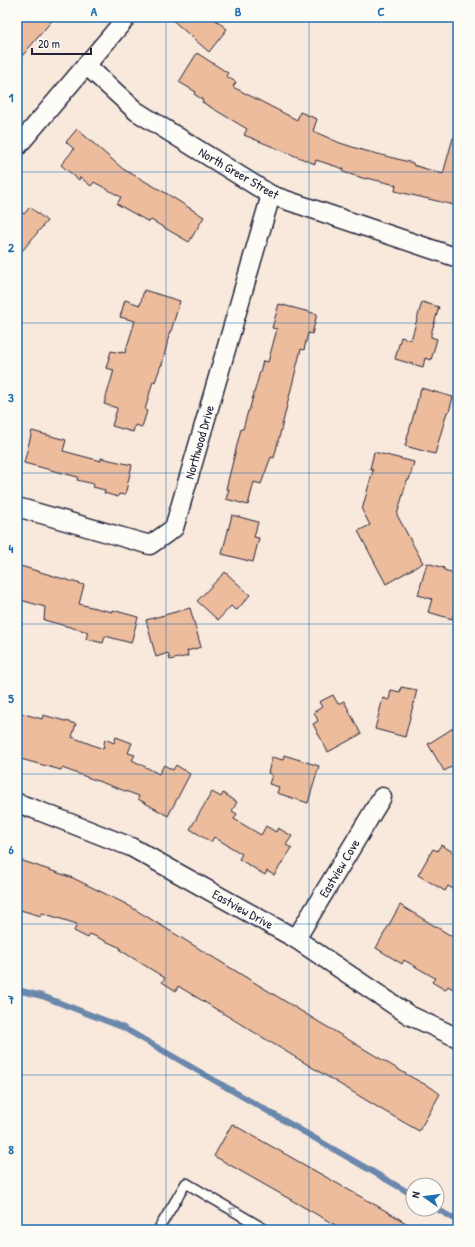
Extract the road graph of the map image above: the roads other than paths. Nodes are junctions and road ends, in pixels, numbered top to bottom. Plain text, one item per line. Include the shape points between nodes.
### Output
1 (126, 17) edge
2 (86, 65) junction
3 (17, 147) edge
4 (270, 195) junction
5 (458, 258) edge
6 (17, 507) edge
7 (382, 797) dead end
8 (17, 803) edge
9 (296, 939) junction
10 (458, 1038) edge
11 (158, 1230) edge
12 (266, 1230) edge

1 - 2 street
2 - 3 street
2 - 4 street, North Greer Street via 136,111
4 - 5 street, North Greer Street
4 - 6 street, Northwood Drive via 174,528 150,545
7 - 9 street, Eastview Cove
8 - 9 street, Eastview Drive via 131,847
9 - 10 street, Eastview Drive via 409,1015
12 -> 11 lane via 186,1183

